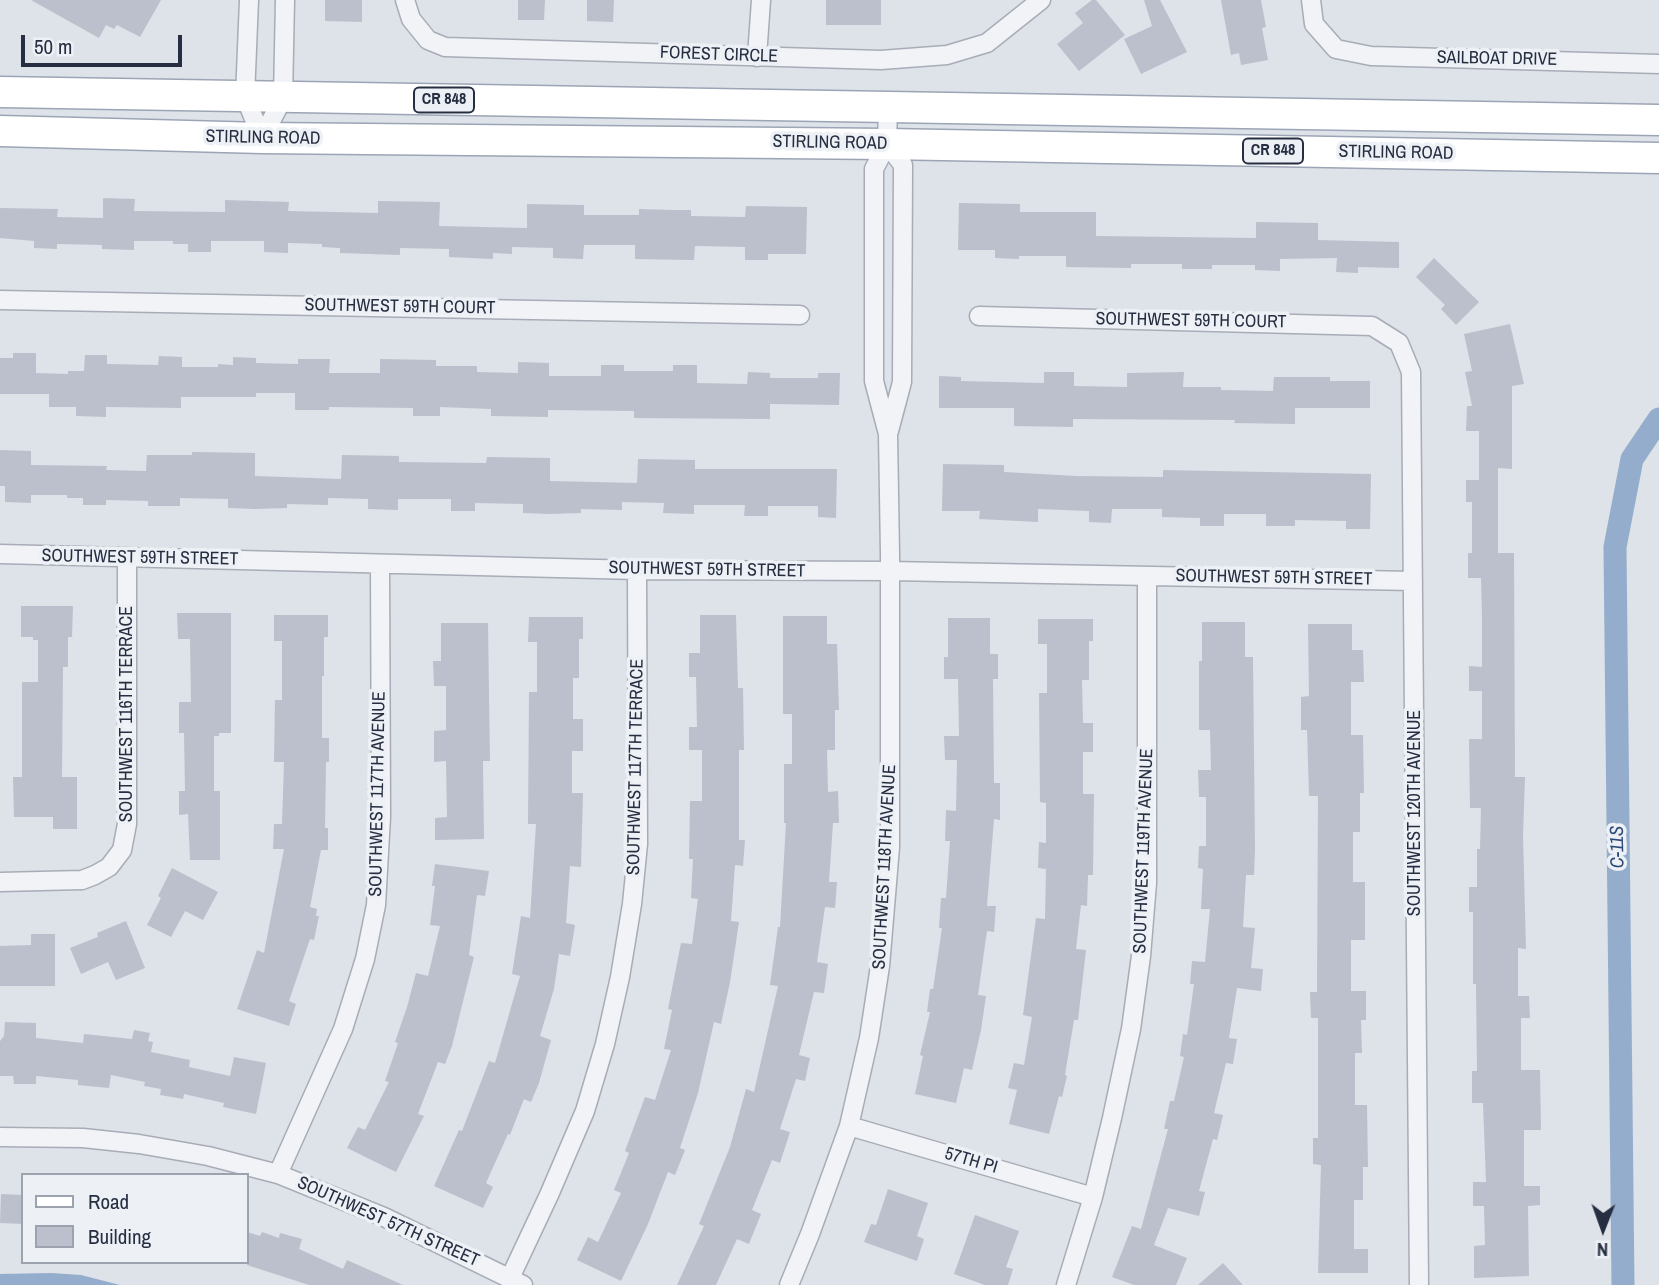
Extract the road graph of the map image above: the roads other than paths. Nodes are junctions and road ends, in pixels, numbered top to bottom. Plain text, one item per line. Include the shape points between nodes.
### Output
1 (249, 0) edge
2 (285, 0) edge
3 (405, 0) edge
4 (761, 0) edge
5 (1041, 0) edge
6 (1311, 0) edge
7 (757, 57) junction
8 (1659, 64) edge
9 (0, 92) edge
10 (245, 97) junction
11 (283, 98) junction
12 (888, 107) junction
13 (1659, 120) edge
14 (0, 131) edge
15 (262, 138) junction
16 (887, 144) junction
17 (1659, 158) edge
18 (0, 300) edge
19 (800, 315) dead end
20 (979, 316) dead end
21 (1399, 342) joint
22 (888, 434) junction
23 (0, 554) edge
24 (127, 557) junction
25 (380, 564) junction
26 (637, 570) junction
27 (890, 571) junction
28 (1147, 576) junction
29 (1413, 581) junction
30 (0, 882) edge
31 (849, 1126) junction
32 (0, 1137) edge
33 (278, 1174) junction
34 (1093, 1197) junction
35 (516, 1281) edge
36 (789, 1285) edge
37 (1066, 1285) edge
38 (1419, 1285) edge

1 - 10 street
2 - 11 street
3 - 7 street, FOREST CIRCLE via 411,19 428,40 445,47
4 - 7 street
5 - 7 street, FOREST CIRCLE via 987,43 947,55 881,60
6 - 8 street, SAILBOAT DRIVE via 1314,24 1336,49 1371,56
9 - 10 main road, CR 848
10 - 11 main road, CR 848
10 - 15 street
11 - 12 main road, CR 848
11 - 15 street
12 - 13 main road, CR 848
12 - 16 street, SOUTHWEST 118TH AVENUE
14 - 15 main road, STIRLING ROAD / CR 848
15 - 16 main road, STIRLING ROAD / CR 848
16 - 17 main road, STIRLING ROAD / CR 848
16 - 22 street, SOUTHWEST 118TH AVENUE via 874,169 874,381
16 - 22 street, SOUTHWEST 118TH AVENUE via 904,165 902,382
18 - 19 street, SOUTHWEST 59TH COURT
20 - 21 street, SOUTHWEST 59TH COURT via 1372,326
21 - 29 street, SOUTHWEST 120TH AVENUE via 1410,372
22 - 27 street, SOUTHWEST 118TH AVENUE
23 - 24 street, SOUTHWEST 59TH STREET
24 - 25 street, SOUTHWEST 59TH STREET
24 - 30 street, SOUTHWEST 116TH TERRACE via 127,824 122,850 108,867 82,880
25 - 26 street, SOUTHWEST 59TH STREET
25 - 33 street, SOUTHWEST 117TH AVENUE via 382,817 376,905 343,1029
26 - 27 street, SOUTHWEST 59TH STREET
26 - 35 street, SOUTHWEST 117TH TERRACE via 638,844 620,977 585,1111
27 - 28 street, SOUTHWEST 59TH STREET
27 - 31 street, SOUTHWEST 118TH AVENUE via 890,846 880,967
28 - 29 street, SOUTHWEST 59TH STREET
28 - 34 street, SOUTHWEST 119TH AVENUE via 1147,883 1130,1029
29 - 38 street, SOUTHWEST 120TH AVENUE
31 - 34 street, 57TH PI
31 - 36 street, SOUTHWEST 118TH AVENUE
32 - 33 street, SOUTHWEST 57TH STREET via 139,1143
33 - 35 street, SOUTHWEST 57TH STREET via 384,1217
34 - 37 street, SOUTHWEST 119TH AVENUE

